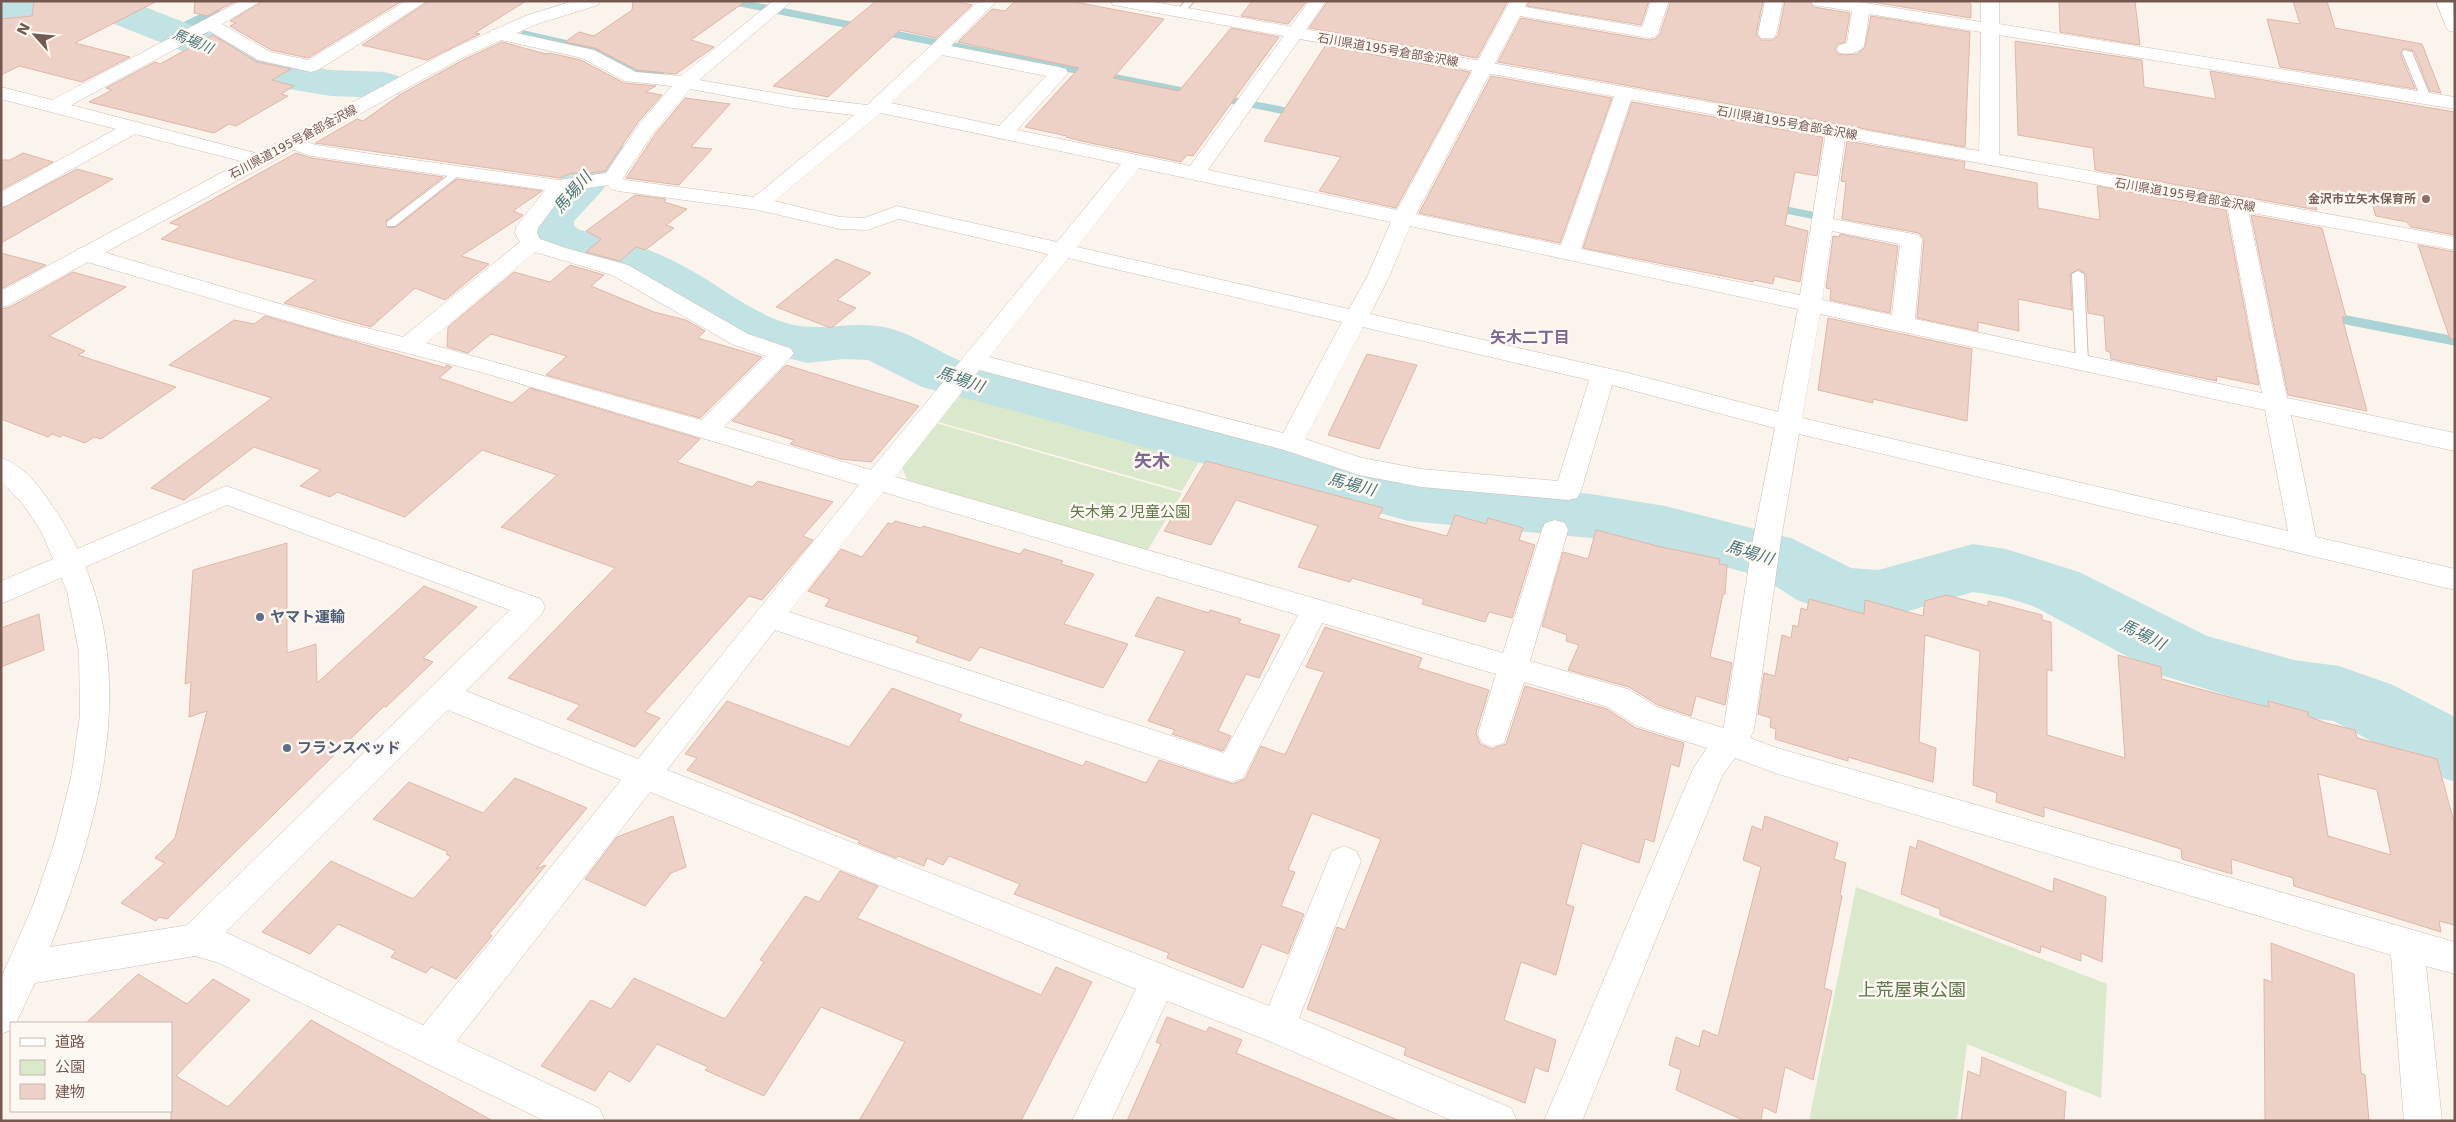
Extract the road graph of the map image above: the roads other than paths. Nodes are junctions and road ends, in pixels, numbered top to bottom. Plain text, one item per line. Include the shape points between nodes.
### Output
1 (253, 1) edge
2 (419, 1) edge
3 (592, 1) edge
4 (989, 1) edge
5 (1119, 1) edge
6 (1318, 1) edge
7 (1660, 1) edge
8 (1774, 1) edge
9 (1819, 1) edge
10 (1990, 1) edge
11 (2444, 1) edge
12 (1516, 6) edge
13 (777, 7) edge
14 (1185, 7) edge
15 (1861, 8) junction
16 (2455, 27) edge
17 (203, 28) junction
18 (1990, 28) junction
19 (1295, 33) junction
20 (498, 34) junction
21 (1767, 34) dead end
22 (942, 45) junction
23 (1846, 48) dead end
24 (2407, 52) dead end
25 (1485, 68) junction
26 (685, 84) junction
27 (1, 93) edge
28 (1624, 94) junction
29 (2426, 98) junction
30 (2455, 103) edge
31 (54, 106) junction
32 (874, 108) junction
33 (133, 127) junction
34 (1836, 132) junction
35 (1002, 134) junction
36 (291, 143) junction
37 (260, 160) junction
38 (1989, 160) junction
39 (1134, 161) junction
40 (458, 172) junction
41 (1195, 174) junction
42 (606, 179) junction
43 (563, 186) junction
44 (1, 201) edge
45 (758, 204) junction
46 (2237, 205) junction
47 (1403, 218) junction
48 (1822, 219) junction
49 (391, 224) dead end
50 (532, 243) junction
51 (2455, 244) edge
52 (1063, 250) junction
53 (1569, 253) junction
54 (86, 254) junction
55 (2078, 274) dead end
56 (1, 300) edge
57 (1810, 304) junction
58 (1357, 318) junction
59 (1903, 324) junction
60 (408, 345) junction
61 (2082, 363) junction
62 (971, 364) junction
63 (1604, 375) junction
64 (2276, 405) junction
65 (1788, 423) junction
66 (705, 431) junction
67 (2455, 442) edge
68 (1290, 443) junction
69 (1, 467) edge
70 (876, 482) junction
71 (1555, 530) dead end
72 (2304, 545) junction
73 (72, 561) junction
74 (2455, 580) edge
75 (1, 593) edge
76 (1314, 611) junction
77 (770, 617) junction
78 (1514, 668) junction
79 (443, 695) junction
80 (1493, 734) dead end
81 (1729, 743) junction
82 (644, 775) junction
83 (1344, 861) dead end
84 (195, 940) junction
85 (2407, 944) junction
86 (2455, 958) edge
87 (13, 971) edge
88 (1158, 981) junction
89 (1, 1017) edge
90 (1278, 1027) junction
91 (430, 1046) junction
92 (586, 1121) edge
93 (1091, 1121) edge
94 (1498, 1121) edge
95 (1563, 1121) edge
96 (2423, 1121) edge

1 - 17 street
2 - 17 street via 311,66 264,56
3 - 20 street, 石川県道195号倉部金沢線 via 553,12
4 - 22 street
5 - 14 street, 石川県道195号倉部金沢線
6 - 19 street
7 - 12 street via 1649,33
8 - 21 street
9 - 15 street
10 - 18 street
11 - 16 street
12 - 25 street
13 - 26 street
14 - 19 street, 石川県道195号倉部金沢線
15 - 18 street
15 - 23 street via 1855,46
17 - 31 street
18 - 29 street
18 - 38 street
19 - 25 street, 石川県道195号倉部金沢線
19 - 41 street
20 - 26 street via 588,54 632,77
20 - 36 street, 石川県道195号倉部金沢線
22 - 32 street
22 - 35 street via 1059,73
24 - 29 lane
25 - 28 street, 石川県道195号倉部金沢線
25 - 47 street
26 - 32 street via 792,102
26 - 42 street
27 - 31 street
28 - 34 street, 石川県道195号倉部金沢線
28 - 53 street
29 - 30 street
31 - 33 street
32 - 35 street
32 - 45 street
33 - 37 street
33 - 44 street
34 - 38 street, 石川県道195号倉部金沢線
34 - 48 street
35 - 39 street
36 - 37 street, 石川県道195号倉部金沢線
36 - 40 street via 329,153
37 - 54 street, 石川県道195号倉部金沢線
38 - 46 street, 石川県道195号倉部金沢線
39 - 41 street
39 - 52 street
40 - 43 street
40 - 49 lane
41 - 47 street
42 - 43 street
42 - 45 street via 618,185
43 - 50 street via 527,226 526,233
45 - 52 street via 840,223 867,224 897,212
46 - 51 street, 石川県道195号倉部金沢線
46 - 64 street
47 - 53 street
47 - 58 street
48 - 57 street
48 - 59 street via 1911,240
50 - 60 street
50 - 66 street via 620,270 732,335 782,353
52 - 58 street
52 - 62 street
53 - 57 street
54 - 56 street, 石川県道195号倉部金沢線
54 - 60 street via 340,329
55 - 61 lane
57 - 59 street
57 - 65 street
58 - 63 street
58 - 68 street
59 - 61 street
60 - 66 street
61 - 64 street
62 - 68 street
62 - 70 street
63 - 65 street
63 - 68 street via 1568,491 1421,478 1358,466
64 - 67 street
64 - 72 street
65 - 72 street
65 - 81 street via 1739,730
66 - 70 street
69 - 73 street via 14,475 30,495
70 - 76 street
70 - 77 street
71 - 78 street
72 - 74 street
73 - 75 street
73 - 79 street via 226,495 531,607
73 - 87 street via 89,616 94,650 94,728 73,837 52,900
76 - 77 street via 1232,768
76 - 78 street
77 - 82 street
78 - 80 street
78 - 81 street via 1617,698 1648,717
79 - 82 street
79 - 84 street
81 - 85 street
81 - 95 street via 1709,769
82 - 88 street
82 - 91 street
83 - 90 street
84 - 87 street
84 - 91 street via 225,948
85 - 86 street
85 - 96 street
87 - 89 street
88 - 90 street
88 - 93 street
90 - 94 street
91 - 92 street

